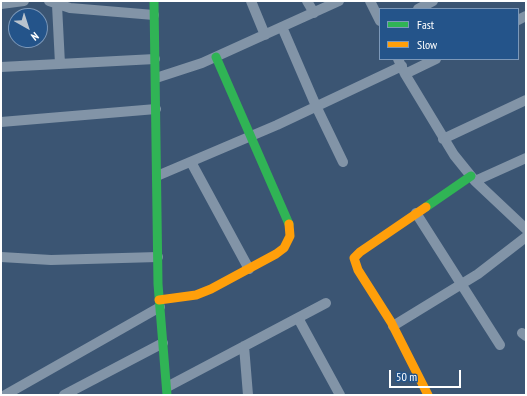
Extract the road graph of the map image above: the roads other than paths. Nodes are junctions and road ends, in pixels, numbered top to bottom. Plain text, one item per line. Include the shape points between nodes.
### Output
1 (24, 1) edge
2 (154, 1) edge
3 (251, 1) edge
4 (307, 1) edge
5 (340, 1) edge
6 (370, 1) edge
7 (433, 1) edge
8 (53, 3) edge
9 (1, 4) edge
10 (420, 8) edge
11 (314, 13) junction
12 (154, 15) junction
13 (379, 19) edge
14 (282, 27) junction
15 (265, 35) junction
16 (216, 57) junction
17 (155, 59) junction
18 (431, 60) edge
19 (60, 64) junction
20 (402, 66) edge
21 (1, 67) edge
22 (156, 78) junction
23 (526, 100) edge
24 (316, 106) junction
25 (156, 109) junction
26 (1, 122) edge
27 (250, 136) junction
28 (443, 139) junction
29 (526, 158) edge
30 (191, 162) junction
31 (343, 162) dead end
32 (157, 176) junction
33 (473, 178) junction
34 (416, 213) junction
35 (526, 230) edge
36 (526, 237) edge
37 (1, 257) edge
38 (158, 257) junction
39 (249, 268) junction
40 (461, 285) junction
41 (326, 303) dead end
42 (160, 304) junction
43 (298, 318) junction
44 (393, 326) junction
45 (163, 343) junction
46 (500, 345) dead end
47 (244, 346) junction
48 (167, 391) edge
49 (5, 395) edge
50 (64, 395) edge
51 (248, 395) edge
52 (340, 395) edge
53 (428, 395) edge

1 - 9 street
2 - 12 street
3 - 15 street
4 - 11 street
5 - 11 street
6 - 13 street
7 - 10 street
8 - 12 street via 70,8
8 - 19 street
11 - 14 street
12 - 17 street
14 - 15 street
14 - 24 street
15 - 16 street
16 - 22 street
16 - 27 street
17 - 19 street
17 - 22 street
18 - 20 street
19 - 21 street
20 - 24 street
20 - 28 street
22 - 25 street
23 - 28 street
24 - 27 street
24 - 31 street
25 - 26 street
25 - 32 street
27 - 30 street
27 - 39 street via 290,230 290,236 284,248
28 - 33 street
29 - 33 street
30 - 32 street
30 - 39 street
32 - 38 street
33 - 34 street
33 - 35 street
34 - 40 street
34 - 44 street via 354,258 358,270
36 - 40 street via 497,261
37 - 38 street via 51,260
38 - 42 street
39 - 42 street via 196,295
40 - 44 street
40 - 46 street
41 - 43 street
42 - 45 street
42 - 49 street
43 - 47 street
43 - 52 street
44 - 53 street
45 - 48 street
45 - 50 street
47 - 48 street
47 - 51 street

